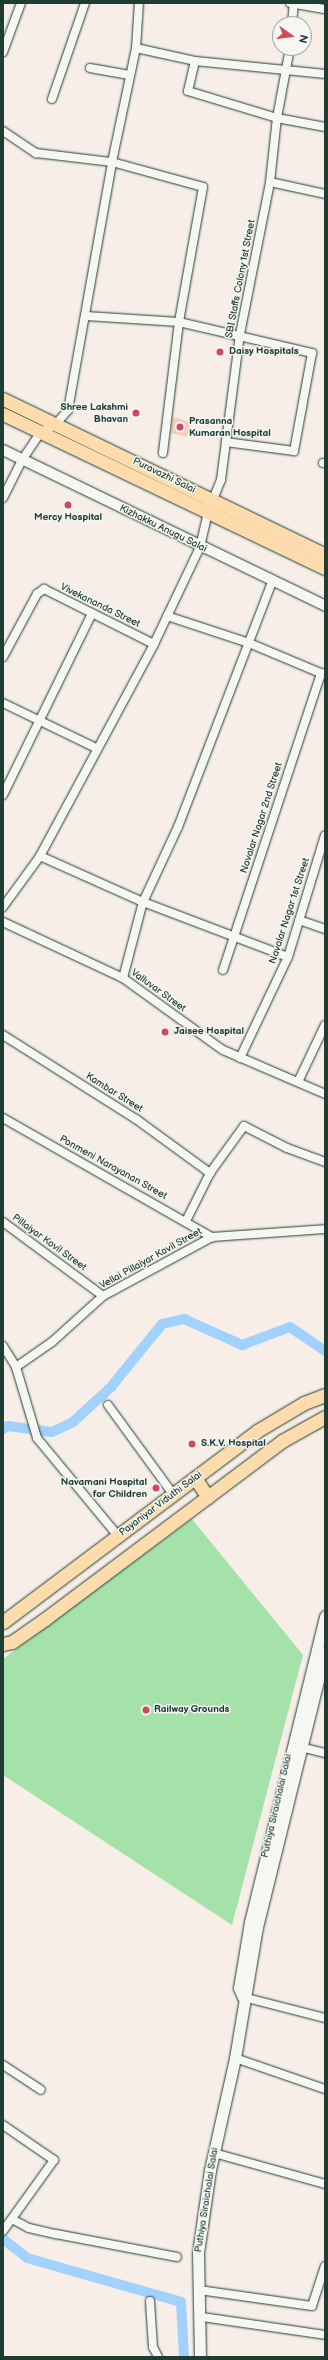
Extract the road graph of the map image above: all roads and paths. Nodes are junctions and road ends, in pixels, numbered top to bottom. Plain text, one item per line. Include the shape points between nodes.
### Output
1 (21, 3) edge
2 (85, 3) edge
3 (139, 3) edge
4 (290, 3) edge
5 (294, 3) edge
6 (325, 9) edge
7 (293, 16) edge
8 (136, 48) junction
9 (3, 52) edge
10 (289, 56) edge
11 (195, 61) junction
12 (90, 68) dead end
13 (287, 72) junction
14 (325, 74) edge
15 (129, 76) junction
16 (52, 99) dead end
17 (277, 118) junction
18 (325, 127) edge
19 (3, 131) edge
20 (112, 162) junction
21 (270, 182) junction
22 (325, 194) edge
23 (86, 316) junction
24 (179, 322) junction
25 (240, 334) junction
26 (3, 399) edge
27 (3, 414) edge
28 (55, 425) junction
29 (41, 432) junction
30 (226, 442) junction
31 (3, 450) edge
32 (163, 453) dead end
33 (22, 460) junction
34 (3, 498) edge
35 (214, 500) junction
36 (208, 512) junction
37 (200, 547) junction
38 (325, 556) edge
39 (325, 568) edge
40 (272, 582) junction
41 (325, 606) edge
42 (91, 615) junction
43 (167, 616) junction
44 (248, 643) junction
45 (154, 644) junction
46 (3, 657) edge
47 (323, 674) edge
48 (3, 703) edge
49 (42, 721) junction
50 (96, 748) junction
51 (3, 795) edge
52 (325, 835) edge
53 (40, 856) junction
54 (143, 902) junction
55 (3, 907) edge
56 (299, 920) junction
57 (3, 922) edge
58 (325, 929) edge
59 (233, 938) junction
60 (288, 957) junction
61 (223, 970) dead end
62 (123, 978) junction
63 (325, 1025) edge
64 (3, 1035) edge
65 (240, 1058) junction
66 (298, 1082) junction
67 (325, 1094) edge
68 (3, 1118) edge
69 (325, 1162) edge
70 (210, 1173) junction
71 (186, 1221) junction
72 (3, 1222) edge
73 (325, 1229) edge
74 (212, 1237) junction
75 (103, 1296) junction
76 (3, 1346) edge
77 (16, 1367) junction
78 (325, 1395) edge
79 (108, 1405) dead end
80 (287, 1413) junction
81 (325, 1417) edge
82 (297, 1433) junction
83 (195, 1478) junction
84 (173, 1494) junction
85 (208, 1497) junction
86 (118, 1536) junction
87 (325, 1616) edge
88 (3, 1622) edge
89 (3, 1644) edge
90 (325, 1652) edge
91 (301, 1747) junction
92 (325, 1753) edge
93 (243, 1997) junction
94 (325, 2018) edge
95 (235, 2058) junction
96 (3, 2065) edge
97 (325, 2089) edge
98 (41, 2090) dead end
99 (3, 2125) edge
100 (214, 2153) junction
101 (325, 2184) edge
102 (12, 2219) junction
103 (4, 2229) edge
104 (176, 2257) dead end
105 (325, 2266) edge
106 (199, 2290) junction
107 (150, 2301) dead end
108 (202, 2317) junction
109 (325, 2335) edge
110 (158, 2357) edge
111 (200, 2357) edge

1 - 9 street
2 - 16 street
3 - 8 street
4 - 5 street
5 - 6 street
5 - 7 street
8 - 11 street
8 - 15 street
10 - 13 street, SBI Staffs Colony 1st Street
11 - 13 street
11 - 17 street via 188,92
12 - 15 street
13 - 14 street
13 - 17 street, SBI Staffs Colony 1st Street
15 - 20 street
17 - 18 street
17 - 21 street, SBI Staffs Colony 1st Street
19 - 20 street via 36,153
20 - 23 street
20 - 24 street via 203,187
21 - 22 street
21 - 25 street, SBI Staffs Colony 1st Street
23 - 24 street
23 - 28 street via 68,410
24 - 25 street
24 - 32 street
25 - 30 street, SBI Staffs Colony 1st Street
25 - 30 street via 312,353 294,451
26 - 28 main road, Puravazhi Salai
27 - 29 main road, Puravazhi Salai
28 - 29 street
28 - 35 main road, Puravazhi Salai
29 - 33 street
29 - 36 main road, Puravazhi Salai
30 - 35 street, SBI Staffs Colony 1st Street via 221,480
31 - 33 street, Kizhakku Anugu Salai
33 - 34 street
33 - 37 street, Kizhakku Anugu Salai
35 - 36 street, SBI Staffs Colony 1st Street
35 - 38 main road, Puravazhi Salai
36 - 37 street, SBI Staffs Colony 1st Street
36 - 39 main road, Puravazhi Salai
37 - 40 street, Kizhakku Anugu Salai
37 - 43 street, SBI Staffs Colony 1st Street
40 - 41 street, Kizhakku Anugu Salai
40 - 44 street
42 - 45 street, Vivekananda Street
42 - 46 street, Vivekananda Street via 44,589 37,594
42 - 49 street
43 - 44 street
43 - 45 street, SBI Staffs Colony 1st Street
44 - 47 street
44 - 54 street via 178,827
45 - 50 street, SBI Staffs Colony 1st Street
47 - 59 street, Navalar Nagar 2nd Street
48 - 49 street
49 - 50 street
49 - 51 street
50 - 53 street, SBI Staffs Colony 1st Street
52 - 56 street, Navalar Nagar 1st Street
53 - 54 street
53 - 55 street, SBI Staffs Colony 1st Street
54 - 59 street
54 - 62 street
56 - 58 street
56 - 60 street, Navalar Nagar 1st Street
57 - 62 street, Valluvar Street
59 - 60 street
59 - 61 street, Navalar Nagar 2nd Street
60 - 65 street, Navalar Nagar 1st Street
62 - 65 street, Valluvar Street via 223,1050
63 - 66 street
64 - 70 street, Kambar Street via 136,1119
65 - 66 street, Valluvar Street
66 - 67 street, Valluvar Street
68 - 71 street, Ponmeni Narayanan Street
69 - 70 street via 287,1148 244,1126
70 - 71 street
71 - 74 street, Ponmeni Narayanan Street
72 - 75 street, Pillaiyar Kovil Street
73 - 74 street, Vellai Pillaiyar Kovil Street
74 - 75 street, Vellai Pillaiyar Kovil Street
75 - 77 street, Vellai Pillaiyar Kovil Street via 52,1342
76 - 77 street
77 - 86 street via 37,1438
78 - 80 main road, Payaniyar Viduthi Salai
79 - 84 street
80 - 82 main road
80 - 83 main road, Payaniyar Viduthi Salai
81 - 82 main road
82 - 85 main road
83 - 84 main road, Payaniyar Viduthi Salai
83 - 85 main road
84 - 86 main road, Payaniyar Viduthi Salai
85 - 89 main road via 45,1619 12,1642
86 - 88 main road, Payaniyar Viduthi Salai
87 - 93 main road, Puthiya Siraichalai Salai via 250,1922 240,1988
90 - 91 main road, Puthiya Siraichalai Salai
91 - 92 street
91 - 93 main road, Puthiya Siraichalai Salai via 257,1927 248,1989
93 - 94 street
93 - 95 main road, Puthiya Siraichalai Salai
95 - 97 street
95 - 100 main road, Puthiya Siraichalai Salai
96 - 98 street
99 - 102 street via 54,2160
100 - 101 street
100 - 106 main road, Puthiya Siraichalai Salai via 198,2253
102 - 103 street
102 - 104 street via 29,2228
105 - 106 street via 312,2306
106 - 108 main road, Puthiya Siraichalai Salai
107 - 110 street via 153,2347
108 - 109 street
108 - 111 main road, Puthiya Siraichalai Salai

